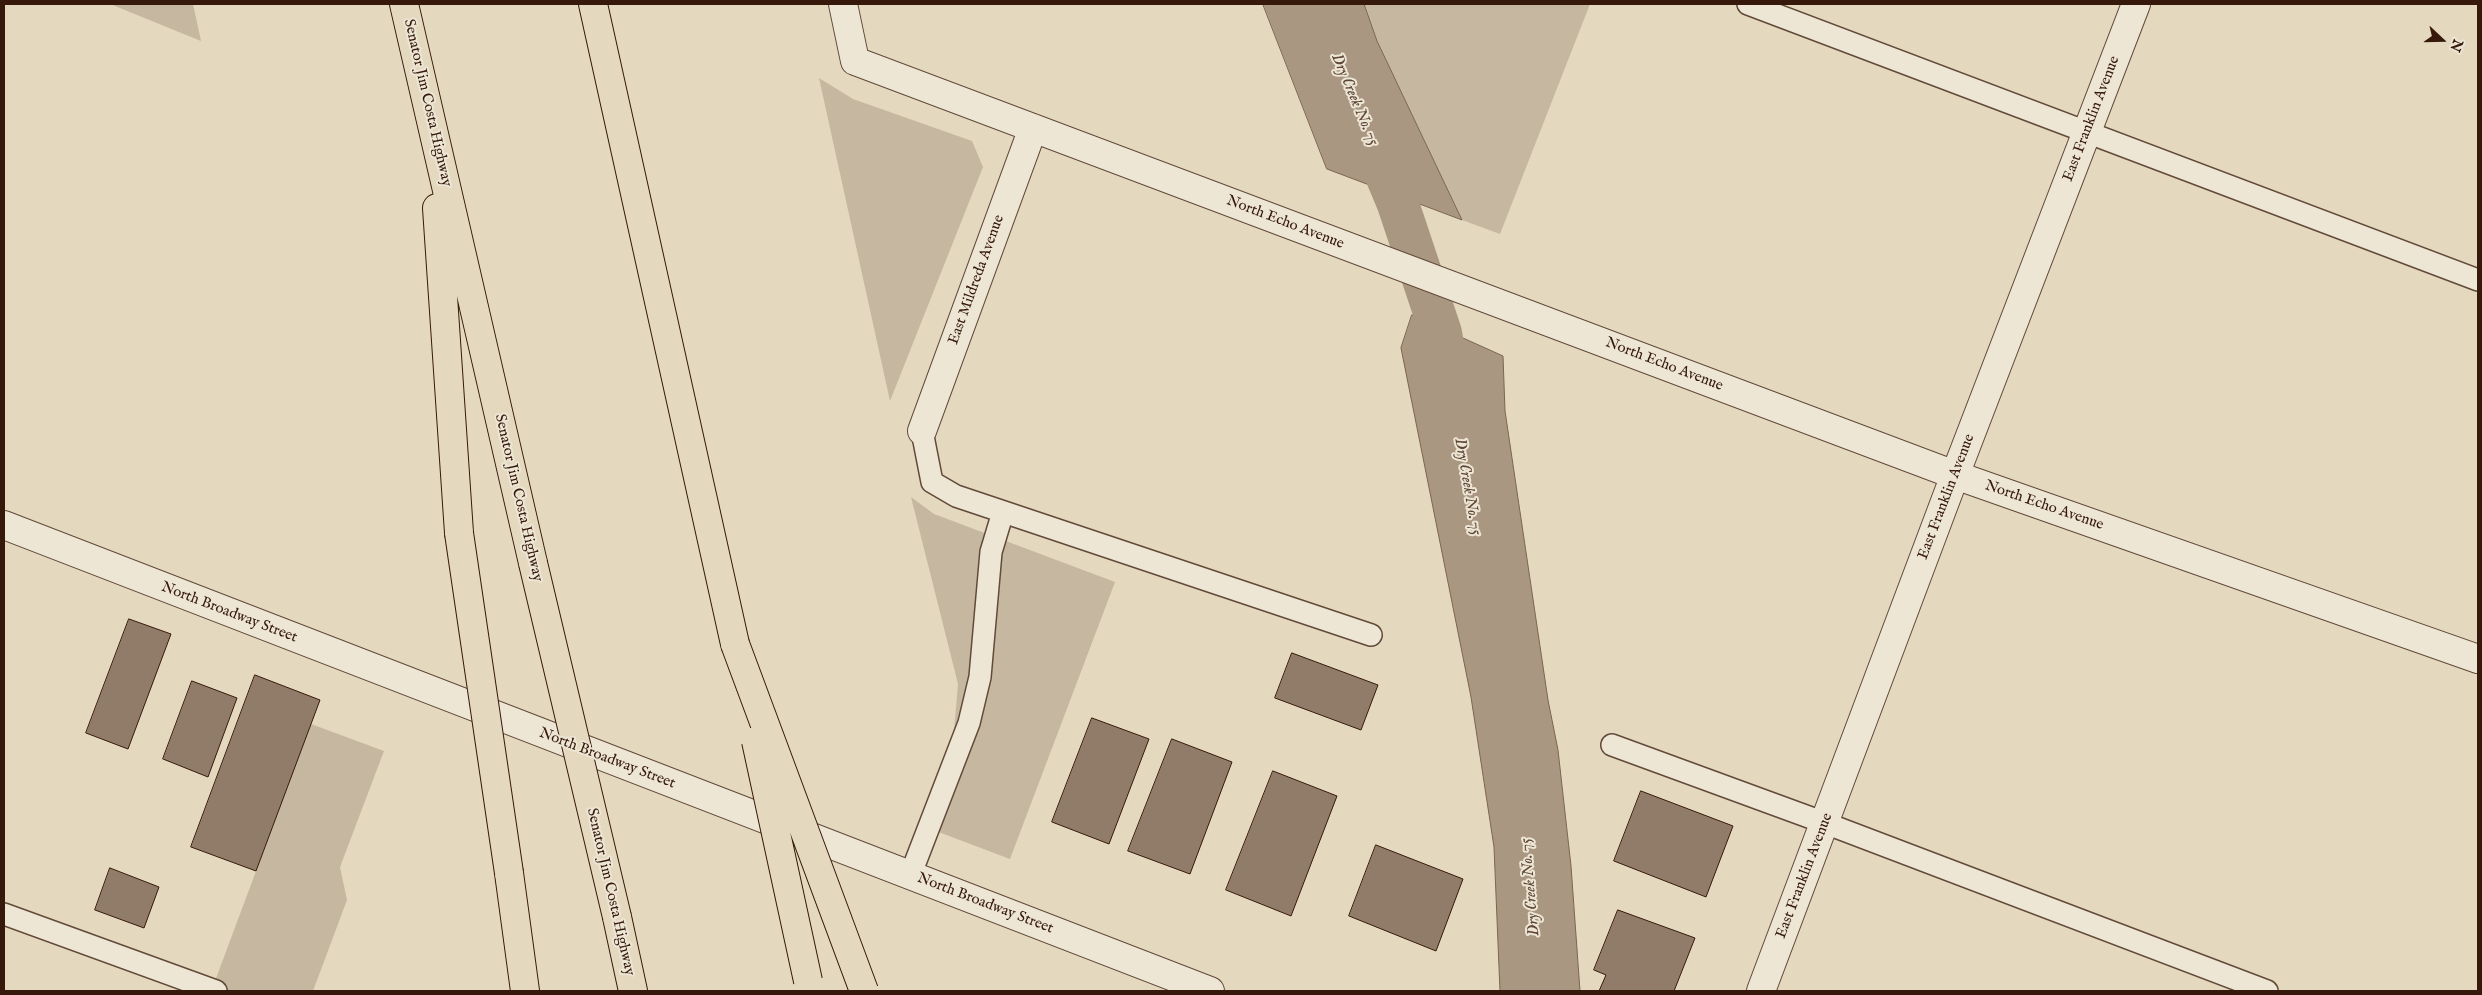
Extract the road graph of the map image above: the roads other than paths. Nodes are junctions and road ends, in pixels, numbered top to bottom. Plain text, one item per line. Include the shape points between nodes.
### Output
1 (404, 4) edge
2 (593, 4) edge
3 (843, 4) edge
4 (1748, 4) edge
5 (2136, 4) edge
6 (432, 124) junction
7 (1033, 128) junction
8 (2087, 132) junction
9 (2478, 280) edge
10 (922, 431) joint
11 (1955, 475) junction
12 (1003, 512) junction
13 (4, 525) edge
14 (1371, 635) dead end
15 (735, 644) junction
16 (2478, 658) edge
17 (1612, 745) dead end
18 (1825, 823) junction
19 (910, 876) junction
20 (4, 914) edge
21 (809, 986) edge
22 (216, 991) edge
23 (525, 991) edge
24 (633, 991) edge
25 (864, 991) edge
26 (1210, 991) edge
27 (1761, 991) edge
28 (2267, 991) edge

1 - 6 highway, Senator Jim Costa Highway
2 - 15 highway
3 - 7 street, North Echo Avenue via 855,61
4 - 8 lane
5 - 8 street, East Franklin Avenue
6 - 23 highway, bridge via 459,533
6 - 24 highway, Senator Jim Costa Highway, bridge
7 - 10 street, East Mildreda Avenue
7 - 11 street, North Echo Avenue
8 - 9 lane
8 - 11 street, East Franklin Avenue
10 - 12 lane via 932,482 956,496
11 - 16 street, North Echo Avenue
11 - 18 street, East Franklin Avenue
12 - 14 lane
12 - 19 lane via 991,552 980,677 969,723
13 - 19 street, North Broadway Street
15 - 21 highway, bridge
15 - 25 highway, bridge
17 - 18 lane
18 - 27 street, East Franklin Avenue
18 - 28 lane
19 - 26 street, North Broadway Street
20 - 22 lane

